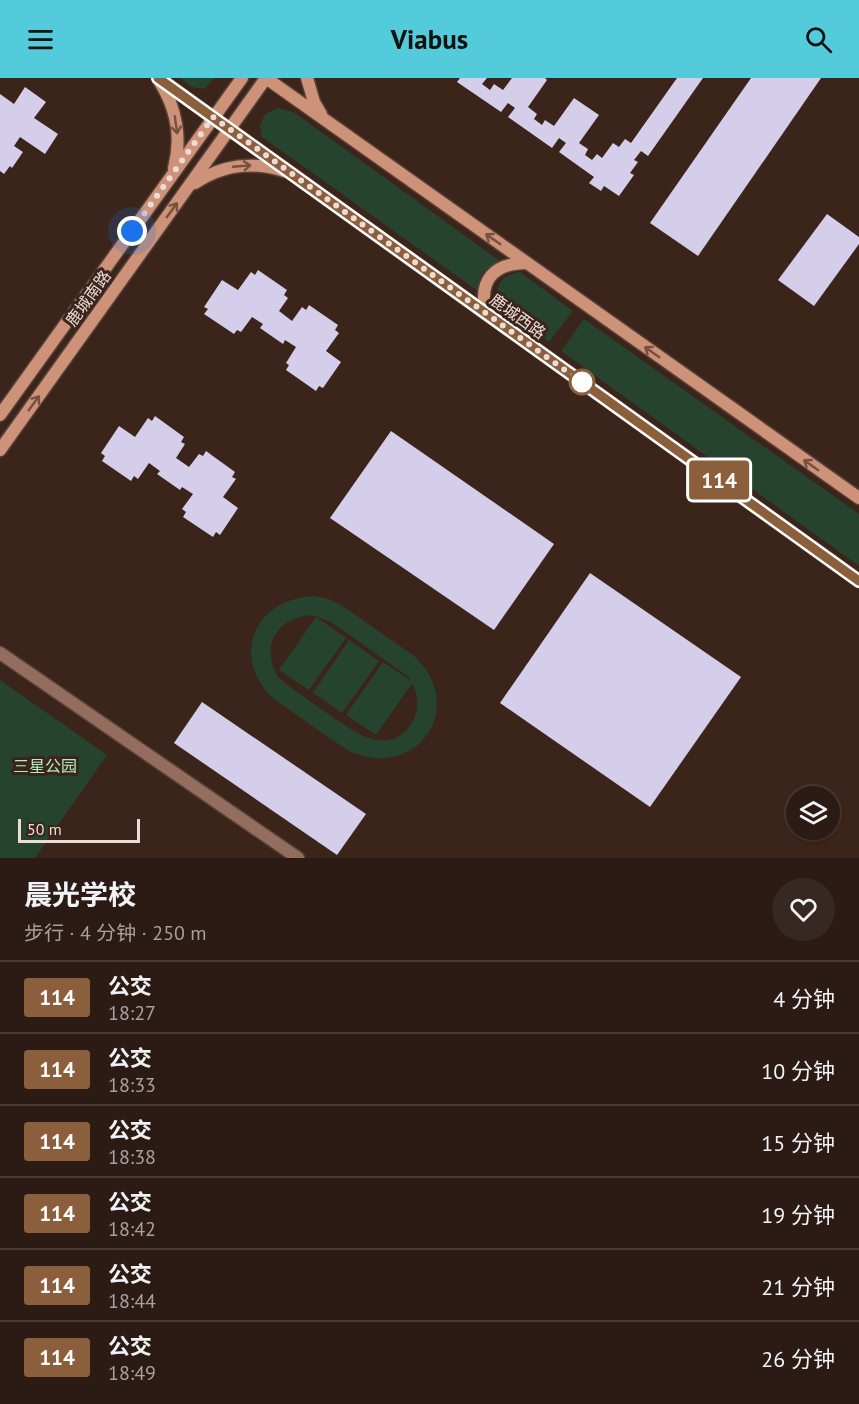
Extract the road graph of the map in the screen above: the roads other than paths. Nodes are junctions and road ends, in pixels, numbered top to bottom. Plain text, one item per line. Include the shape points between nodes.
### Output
1 (158, 78) edge
2 (242, 78) edge
3 (266, 78) edge
4 (307, 78) edge
5 (213, 117) junction
6 (322, 118) junction
7 (230, 129) junction
8 (172, 176) junction
9 (299, 179) junction
10 (189, 187) junction
11 (527, 263) junction
12 (486, 314) junction
13 (0, 415) edge
14 (0, 450) edge
15 (859, 498) edge
16 (859, 581) edge
17 (0, 653) edge
18 (298, 858) edge

1 - 5 street, 鹿城西路
1 -> 8 street via 177,125
2 - 5 street, 鹿城南路
3 - 6 street
3 - 7 street, 鹿城南路
4 - 6 street
5 - 7 street, 鹿城西路
5 - 8 street, 鹿城南路
11 -> 6 street
7 - 9 street, 鹿城西路
7 - 10 street, 鹿城南路
8 - 13 street, 鹿城南路
10 -> 9 street via 205,176 243,165 282,170
9 - 12 street, 鹿城西路
14 -> 10 street, 鹿城南路
11 - 12 street via 512,263 492,274 485,293
15 -> 11 street
12 - 16 street, 鹿城西路
17 - 18 street

